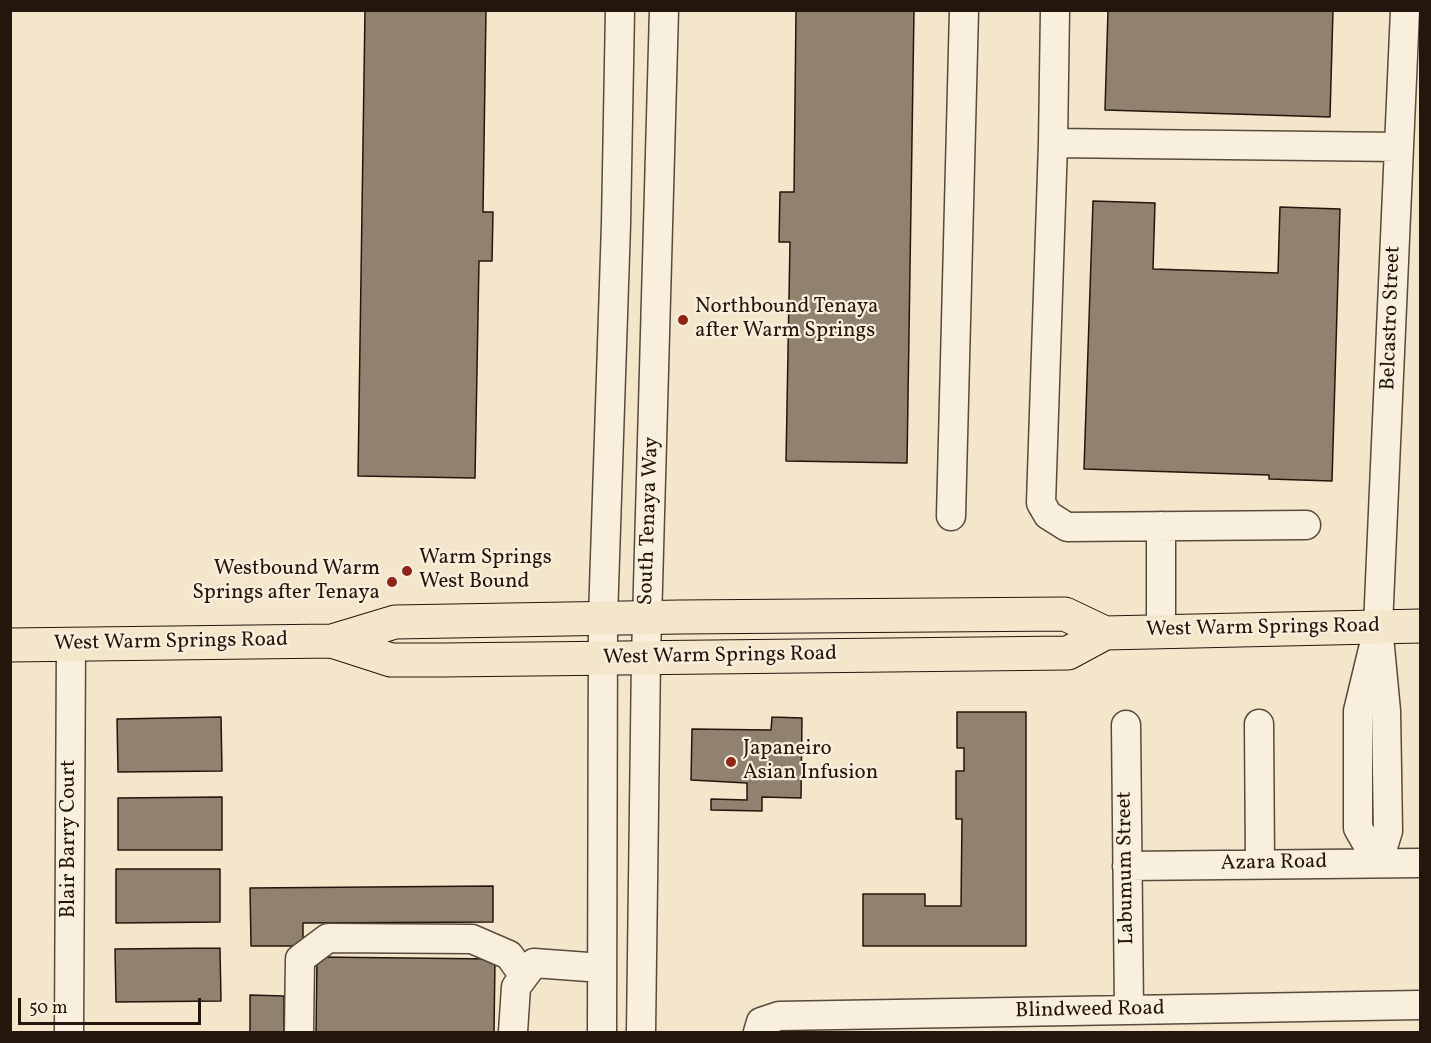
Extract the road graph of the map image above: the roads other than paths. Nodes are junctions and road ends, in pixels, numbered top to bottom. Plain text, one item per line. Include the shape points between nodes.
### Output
1 (620, 10) edge
2 (664, 10) edge
3 (964, 10) edge
4 (1055, 10) edge
5 (1405, 10) edge
6 (1053, 143) junction
7 (1399, 147) junction
8 (951, 516) dead end
9 (1306, 525) dead end
10 (1161, 526) junction
11 (603, 618) junction
12 (647, 618) junction
13 (1378, 626) junction
14 (1420, 626) edge
15 (1161, 632) junction
16 (1105, 633) junction
17 (332, 640) junction
18 (10, 645) edge
19 (71, 645) junction
20 (603, 658) junction
21 (646, 658) junction
22 (1259, 724) dead end
23 (1126, 725) dead end
24 (1378, 863) junction
25 (1420, 863) edge
26 (1260, 864) junction
27 (1127, 866) junction
28 (602, 968) junction
29 (524, 976) junction
30 (1420, 1005) edge
31 (1129, 1010) junction
32 (760, 1027) edge
33 (69, 1032) edge
34 (299, 1032) edge
35 (513, 1032) edge
36 (602, 1032) edge
37 (641, 1032) edge

1 - 11 street, South Tenaya Way
2 - 12 street, South Tenaya Way
3 - 8 street
4 - 6 street
5 - 7 street, Belcastro Street
6 - 7 street
6 - 10 street via 1041,503 1048,515 1067,527
7 - 13 street, Belcastro Street
9 - 10 street
10 - 15 street
11 - 12 main road, West Warm Springs Road
11 - 17 main road, West Warm Springs Road via 395,622
11 - 20 street, South Tenaya Way
12 - 16 main road, West Warm Springs Road via 1065,614
12 - 21 street, South Tenaya Way
13 - 14 main road, West Warm Springs Road
13 - 15 main road, West Warm Springs Road
13 - 24 street, Belcastro Street via 1358,711 1358,828
15 - 16 main road, West Warm Springs Road
16 - 21 main road, West Warm Springs Road via 1068,654
17 - 19 main road, West Warm Springs Road
17 - 20 main road, West Warm Springs Road via 391,660
18 - 19 main road, West Warm Springs Road
19 - 33 street, Blair Barry Court
20 - 21 main road, West Warm Springs Road
20 - 28 street, South Tenaya Way
21 - 37 street, South Tenaya Way
22 - 26 street
23 - 27 street, Labumum Street
24 - 25 street, Azara Road
24 - 26 street, Azara Road
26 - 27 street, Azara Road
27 - 31 street, Labumum Street
28 - 29 street via 534,963
28 - 36 street, South Tenaya Way
29 - 34 street via 509,955 472,939 328,938 300,959
29 - 35 street via 516,987
30 - 31 street, Blindweed Road
31 - 32 street, Blindweed Road via 779,1016

